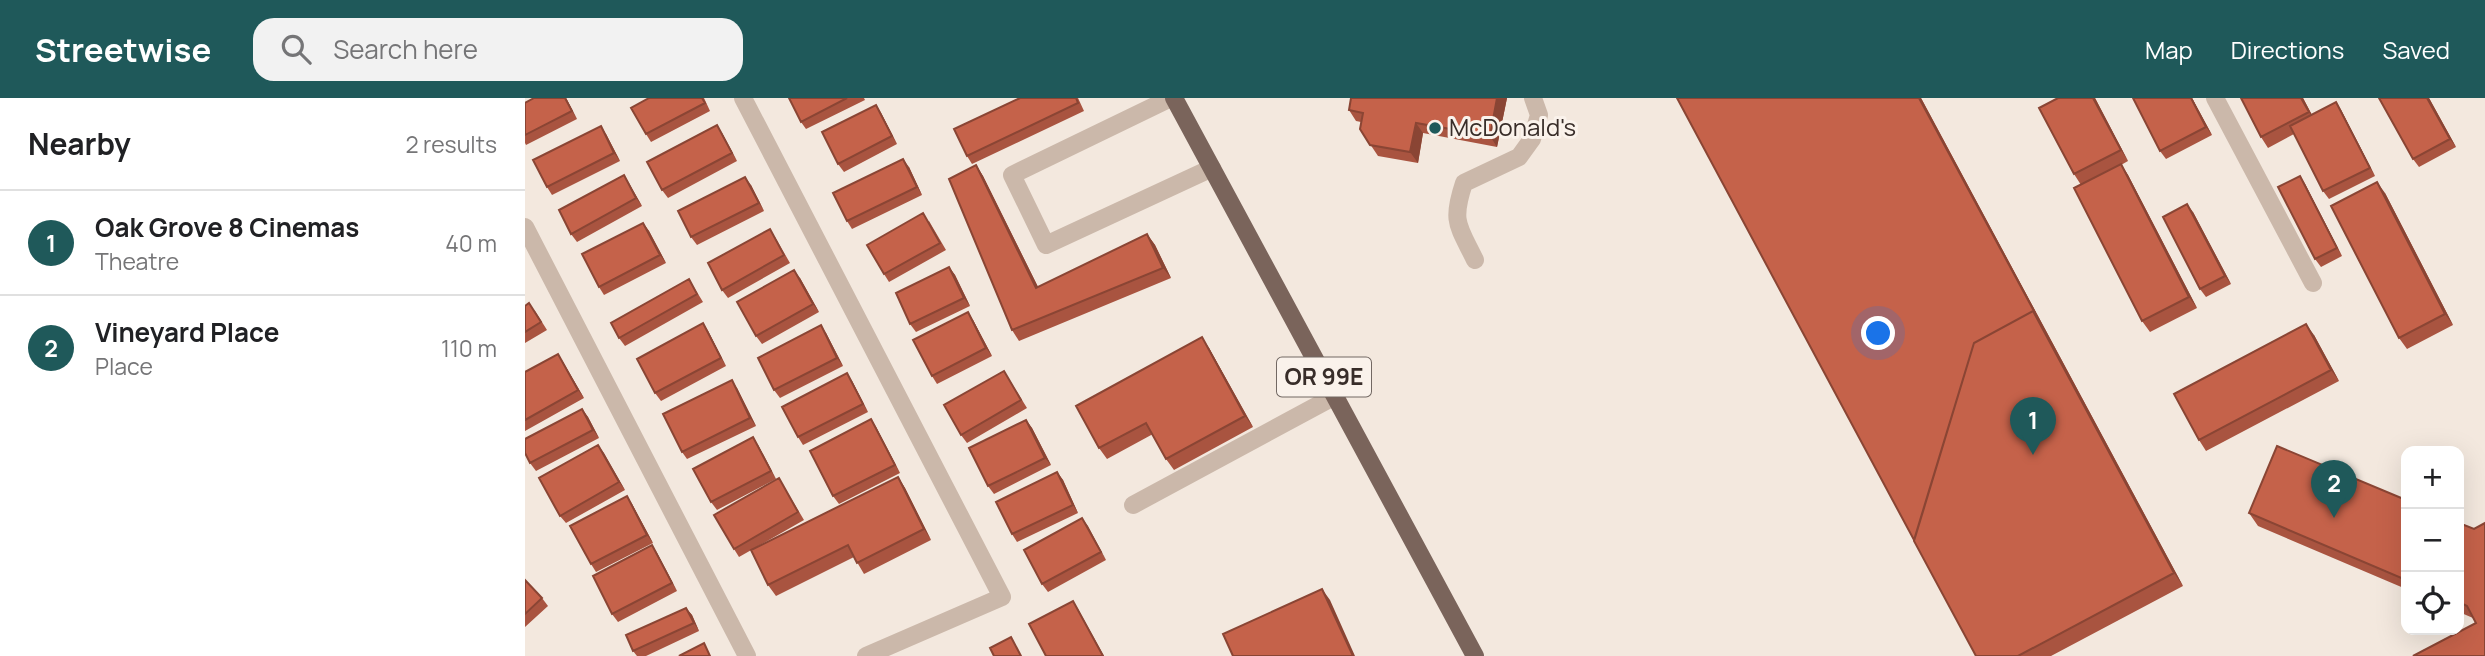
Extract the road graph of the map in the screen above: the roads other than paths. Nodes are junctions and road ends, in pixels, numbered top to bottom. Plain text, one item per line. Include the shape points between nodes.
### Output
1 (743, 98) edge
2 (1173, 98) edge
3 (1534, 98) edge
4 (2215, 98) edge
5 (1212, 168) junction
6 (525, 227) edge
7 (1475, 260) dead end
8 (2313, 283) dead end
9 (1335, 396) junction
10 (1133, 505) dead end
11 (747, 656) edge
12 (866, 656) edge
13 (1475, 656) edge

1 - 12 lane via 1002,597
2 - 5 main road, OR 99E
2 - 5 lane via 1012,175 1046,245
3 - 7 lane via 1539,115 1532,139 1520,157 1464,183 1456,206 1457,222
4 - 8 lane
5 - 9 main road, OR 99E
6 - 11 lane
9 - 10 lane
9 - 13 main road, OR 99E

